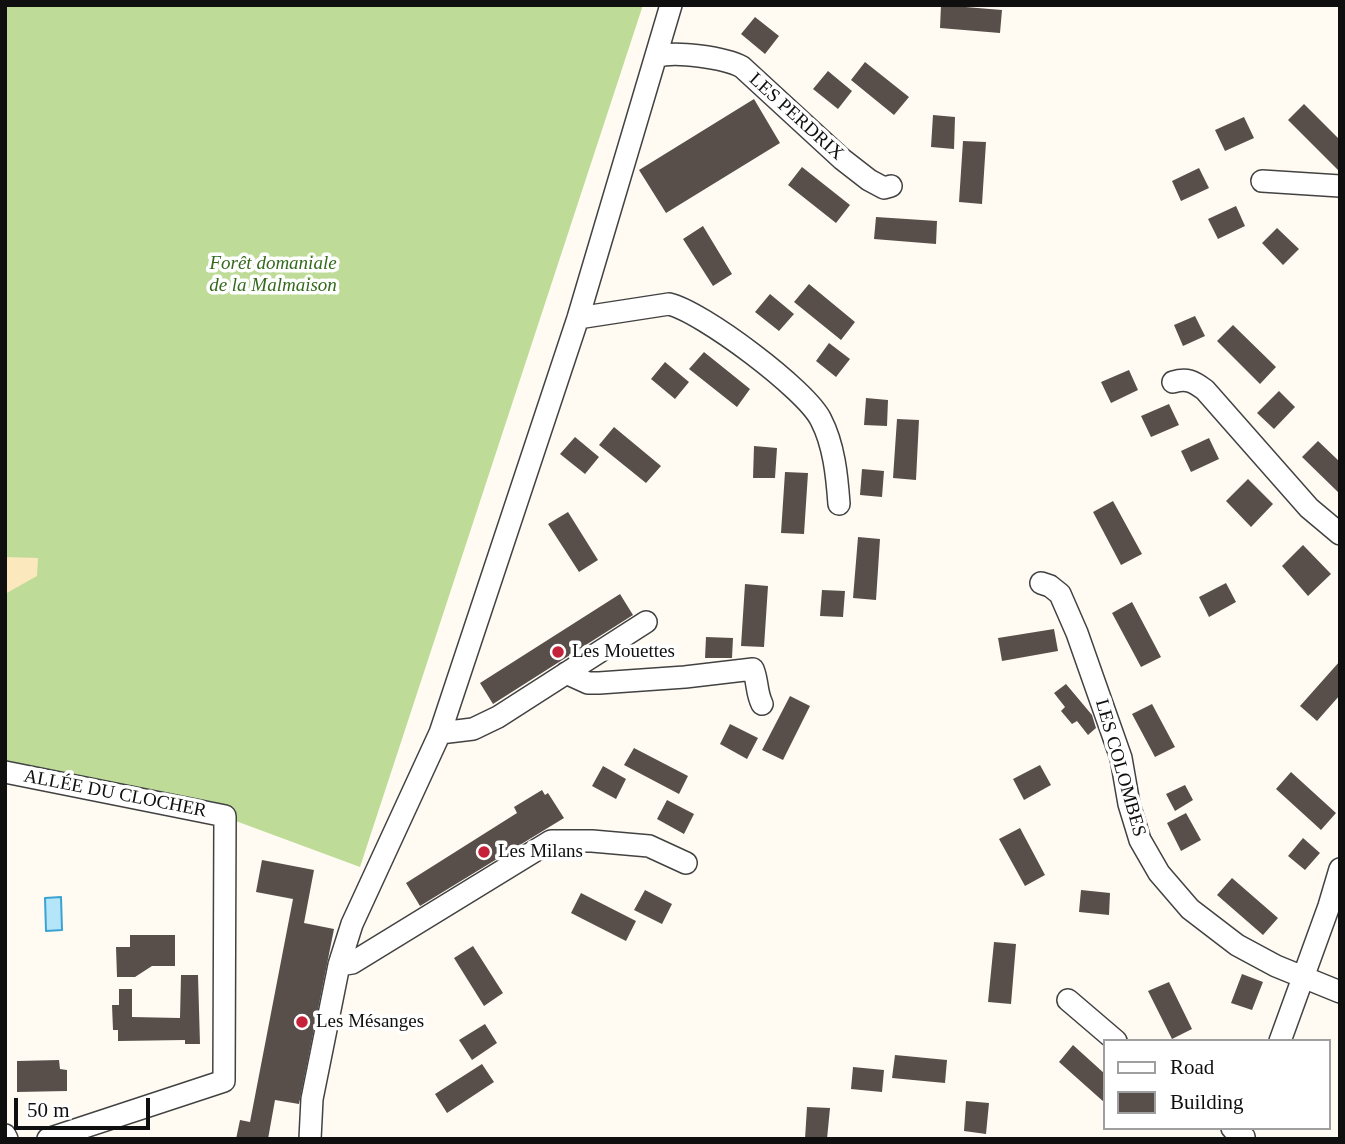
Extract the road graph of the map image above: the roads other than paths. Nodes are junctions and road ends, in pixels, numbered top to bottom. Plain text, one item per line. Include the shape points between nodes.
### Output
1 (671, 5) edge
2 (656, 57) junction
3 (1262, 181) dead end
4 (891, 186) dead end
5 (1340, 186) edge
6 (578, 318) junction
7 (1173, 382) dead end
8 (839, 504) dead end
9 (1340, 534) edge
10 (1041, 583) dead end
11 (646, 622) dead end
12 (566, 673) junction
13 (762, 704) dead end
14 (440, 733) junction
15 (5, 772) edge
16 (686, 863) dead end
17 (1340, 869) edge
18 (339, 965) junction
19 (1303, 977) junction
20 (1340, 992) edge
21 (1068, 1000) dead end
22 (1114, 1039) edge
23 (1281, 1039) edge
24 (48, 1139) edge
25 (310, 1139) edge

1 - 2 street
2 - 4 street, LES PERDRIX via 712,58 742,67 842,159 876,184
2 - 6 street
3 - 5 street
6 - 8 street via 669,304 713,326 812,405 828,435
6 - 14 street
7 - 9 street via 1193,381 1205,390 1309,508
10 - 19 street, LES COLOMBES via 1060,594 1077,633 1121,758 1140,840 1159,873 1190,909 1222,936
11 - 12 street
12 - 13 street via 599,683 753,669
12 - 14 street via 473,729
14 - 18 street via 352,924
15 - 24 street, ALLÉE DU CLOCHER via 225,816 225,1082
16 - 18 street via 649,846 551,841 352,963
17 - 19 street
18 - 25 street via 312,1098
19 - 20 street, LES COLOMBES
19 - 23 street
21 - 22 street

